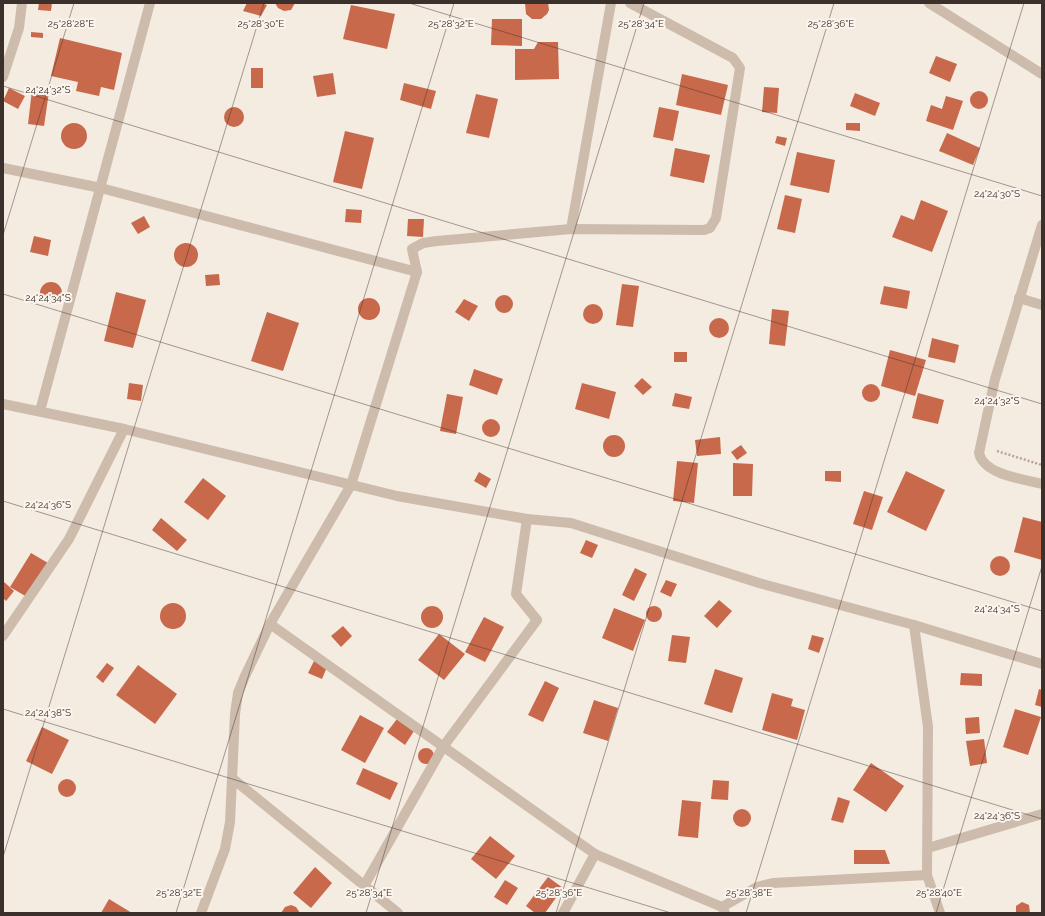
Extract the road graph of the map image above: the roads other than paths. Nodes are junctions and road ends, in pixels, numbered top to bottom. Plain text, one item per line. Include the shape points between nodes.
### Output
1 (22, 3) edge
2 (150, 3) edge
3 (611, 3) edge
4 (630, 3) edge
5 (928, 3) edge
6 (1042, 74) edge
7 (3, 78) edge
8 (3, 168) edge
9 (101, 188) junction
10 (1042, 225) edge
11 (571, 229) junction
12 (417, 272) junction
13 (1019, 298) junction
14 (1042, 305) edge
15 (3, 404) edge
16 (40, 411) junction
17 (124, 429) junction
18 (1042, 484) edge
19 (351, 485) junction
20 (527, 519) junction
21 (270, 624) junction
22 (914, 625) junction
23 (3, 636) edge
24 (1042, 664) edge
25 (443, 747) junction
26 (233, 780) junction
27 (1042, 814) edge
28 (928, 848) junction
29 (595, 854) junction
30 (927, 875) junction
31 (364, 886) junction
32 (724, 910) edge
33 (201, 913) edge
34 (398, 913) edge
35 (564, 913) edge
36 (940, 913) edge

1 - 7 street via 19,28
2 - 9 street
3 - 11 street
4 - 11 street via 739,63 740,78 716,218 710,228 704,230
5 - 6 street
8 - 9 street
9 - 12 street
9 - 16 street
10 - 13 street
11 - 12 street via 423,243 412,249
12 - 19 street
13 - 14 street
13 - 18 street via 995,379 979,453 980,458 991,470
15 - 16 street
16 - 17 street
17 - 19 street
17 - 23 street via 69,539
19 - 20 street via 397,496
19 - 21 street
20 - 22 street via 572,524 759,583
20 - 25 street via 516,594 537,620
21 - 25 street
21 - 26 street via 238,693 234,714
22 - 24 street
22 - 28 street via 928,727
25 - 29 street
25 - 31 street
26 - 31 street
26 - 33 street via 225,849
27 - 28 street
28 - 30 street
29 - 32 street
29 - 35 street
30 - 32 street via 773,883 757,887
30 - 36 street
31 - 34 street

